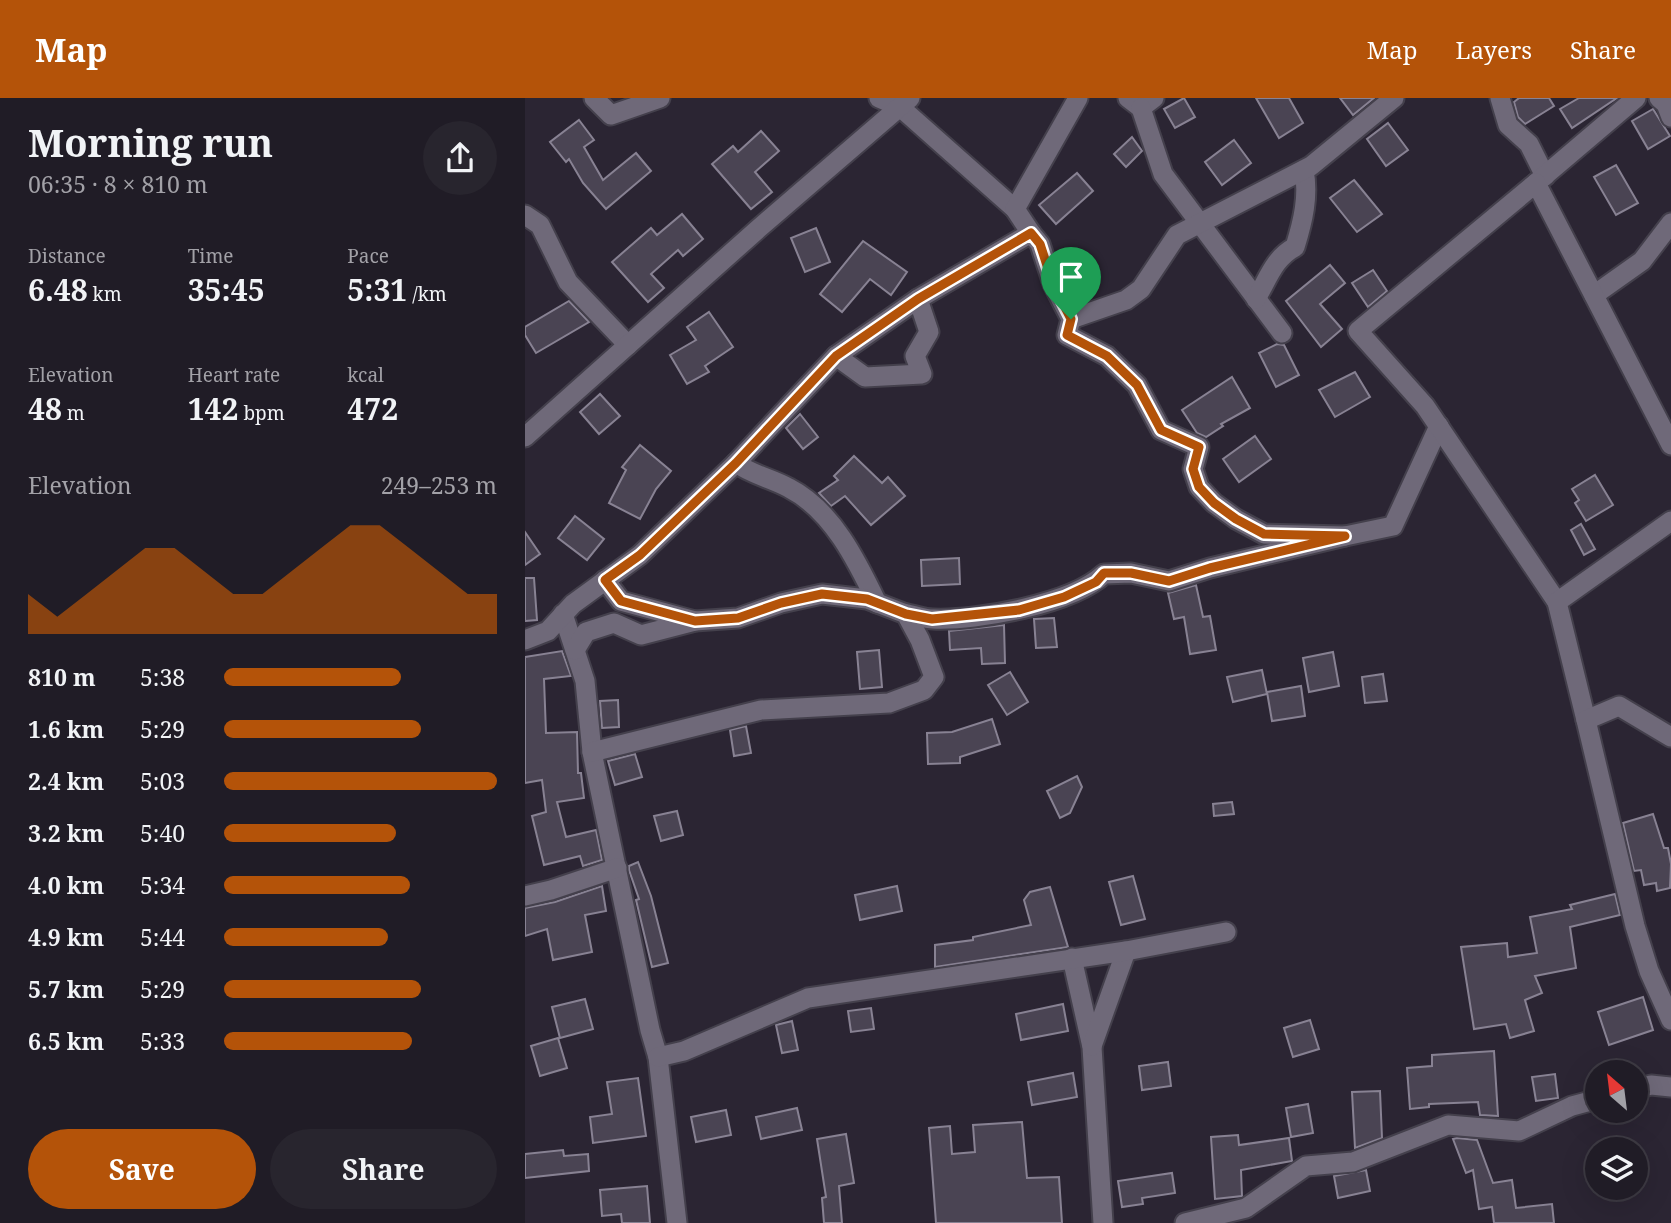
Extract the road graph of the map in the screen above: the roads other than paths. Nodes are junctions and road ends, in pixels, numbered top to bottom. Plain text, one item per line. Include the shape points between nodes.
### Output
1 (594, 98) edge
2 (660, 98) edge
3 (879, 98) edge
4 (1078, 98) edge
5 (1394, 98) edge
6 (1500, 98) edge
7 (1636, 98) edge
8 (1659, 98) edge
9 (1141, 101) edge
10 (905, 103) edge
11 (1671, 117) edge
12 (1304, 170) junction
13 (1540, 180) junction
14 (1015, 209) junction
15 (525, 215) edge
16 (1200, 223) junction
17 (1671, 223) edge
18 (1031, 233) junction
19 (1594, 295) junction
20 (918, 299) junction
21 (1257, 299) junction
22 (1071, 319) junction
23 (1282, 333) dead end
24 (628, 345) junction
25 (836, 356) junction
26 (1439, 426) junction
27 (525, 437) edge
28 (1671, 445) edge
29 (736, 463) junction
30 (1671, 520) edge
31 (1345, 536) junction
32 (605, 580) junction
33 (1557, 602) junction
34 (877, 603) junction
35 (563, 614) junction
36 (906, 614) junction
37 (695, 621) junction
38 (525, 640) edge
39 (575, 650) junction
40 (1586, 720) junction
41 (1671, 737) edge
42 (592, 752) junction
43 (617, 868) junction
44 (525, 896) edge
45 (1226, 932) dead end
46 (1126, 951) junction
47 (1072, 958) junction
48 (1671, 1020) edge
49 (1092, 1047) junction
50 (658, 1057) junction
51 (1649, 1086) edge
52 (1671, 1087) edge
53 (1585, 1102) edge
54 (677, 1223) edge
55 (1104, 1223) edge
56 (1185, 1223) edge

1 - 2 street via 611,115
3 - 10 street
4 - 14 street
5 - 12 street
6 - 13 street via 1508,125 1528,144
7 - 13 street
8 - 11 street
9 - 16 street via 1163,174
10 - 14 street
10 - 24 street
12 - 16 street
12 - 21 street via 1305,215 1295,247 1271,268
13 - 19 street
13 - 26 street via 1358,331
14 - 18 street
15 - 24 street via 540,225 568,282
16 - 21 street
16 - 22 street via 1177,235 1141,289 1126,300
17 - 19 street via 1642,261
18 - 20 street
18 - 22 street via 1040,244
19 - 28 street
20 - 25 street
20 - 25 street via 929,332 915,356 922,374 865,377
21 - 23 street
22 - 31 street via 1067,335 1107,356 1137,385 1161,430 1199,447 1193,469 1199,487 1214,503 1264,534
24 - 27 street
25 - 29 street
26 - 31 street via 1393,526
26 - 33 street
29 - 32 street via 640,555
29 - 34 street via 790,488 815,507 855,557
30 - 33 street
31 - 36 street via 1169,581 1104,573 1096,582 1064,597 1019,610 932,619
32 - 35 street
32 - 37 street via 621,601
33 - 40 street
34 - 36 street
34 - 37 street via 822,594 738,618
35 - 38 street via 548,631
35 - 39 street
36 - 42 street via 934,677 924,690 889,703 761,710
37 - 39 street via 641,635 614,624 602,626 586,632
39 - 42 street via 585,681
40 - 41 street via 1619,706
40 - 48 street via 1635,926
42 - 43 street
43 - 44 street
43 - 50 street
45 - 46 street
46 - 47 street
46 - 49 street
47 - 49 street
47 - 50 street via 808,998 684,1051
49 - 55 street
50 - 54 street
51 - 52 street
53 - 56 street via 1519,1131 1448,1125 1353,1163 1305,1166 1245,1208

